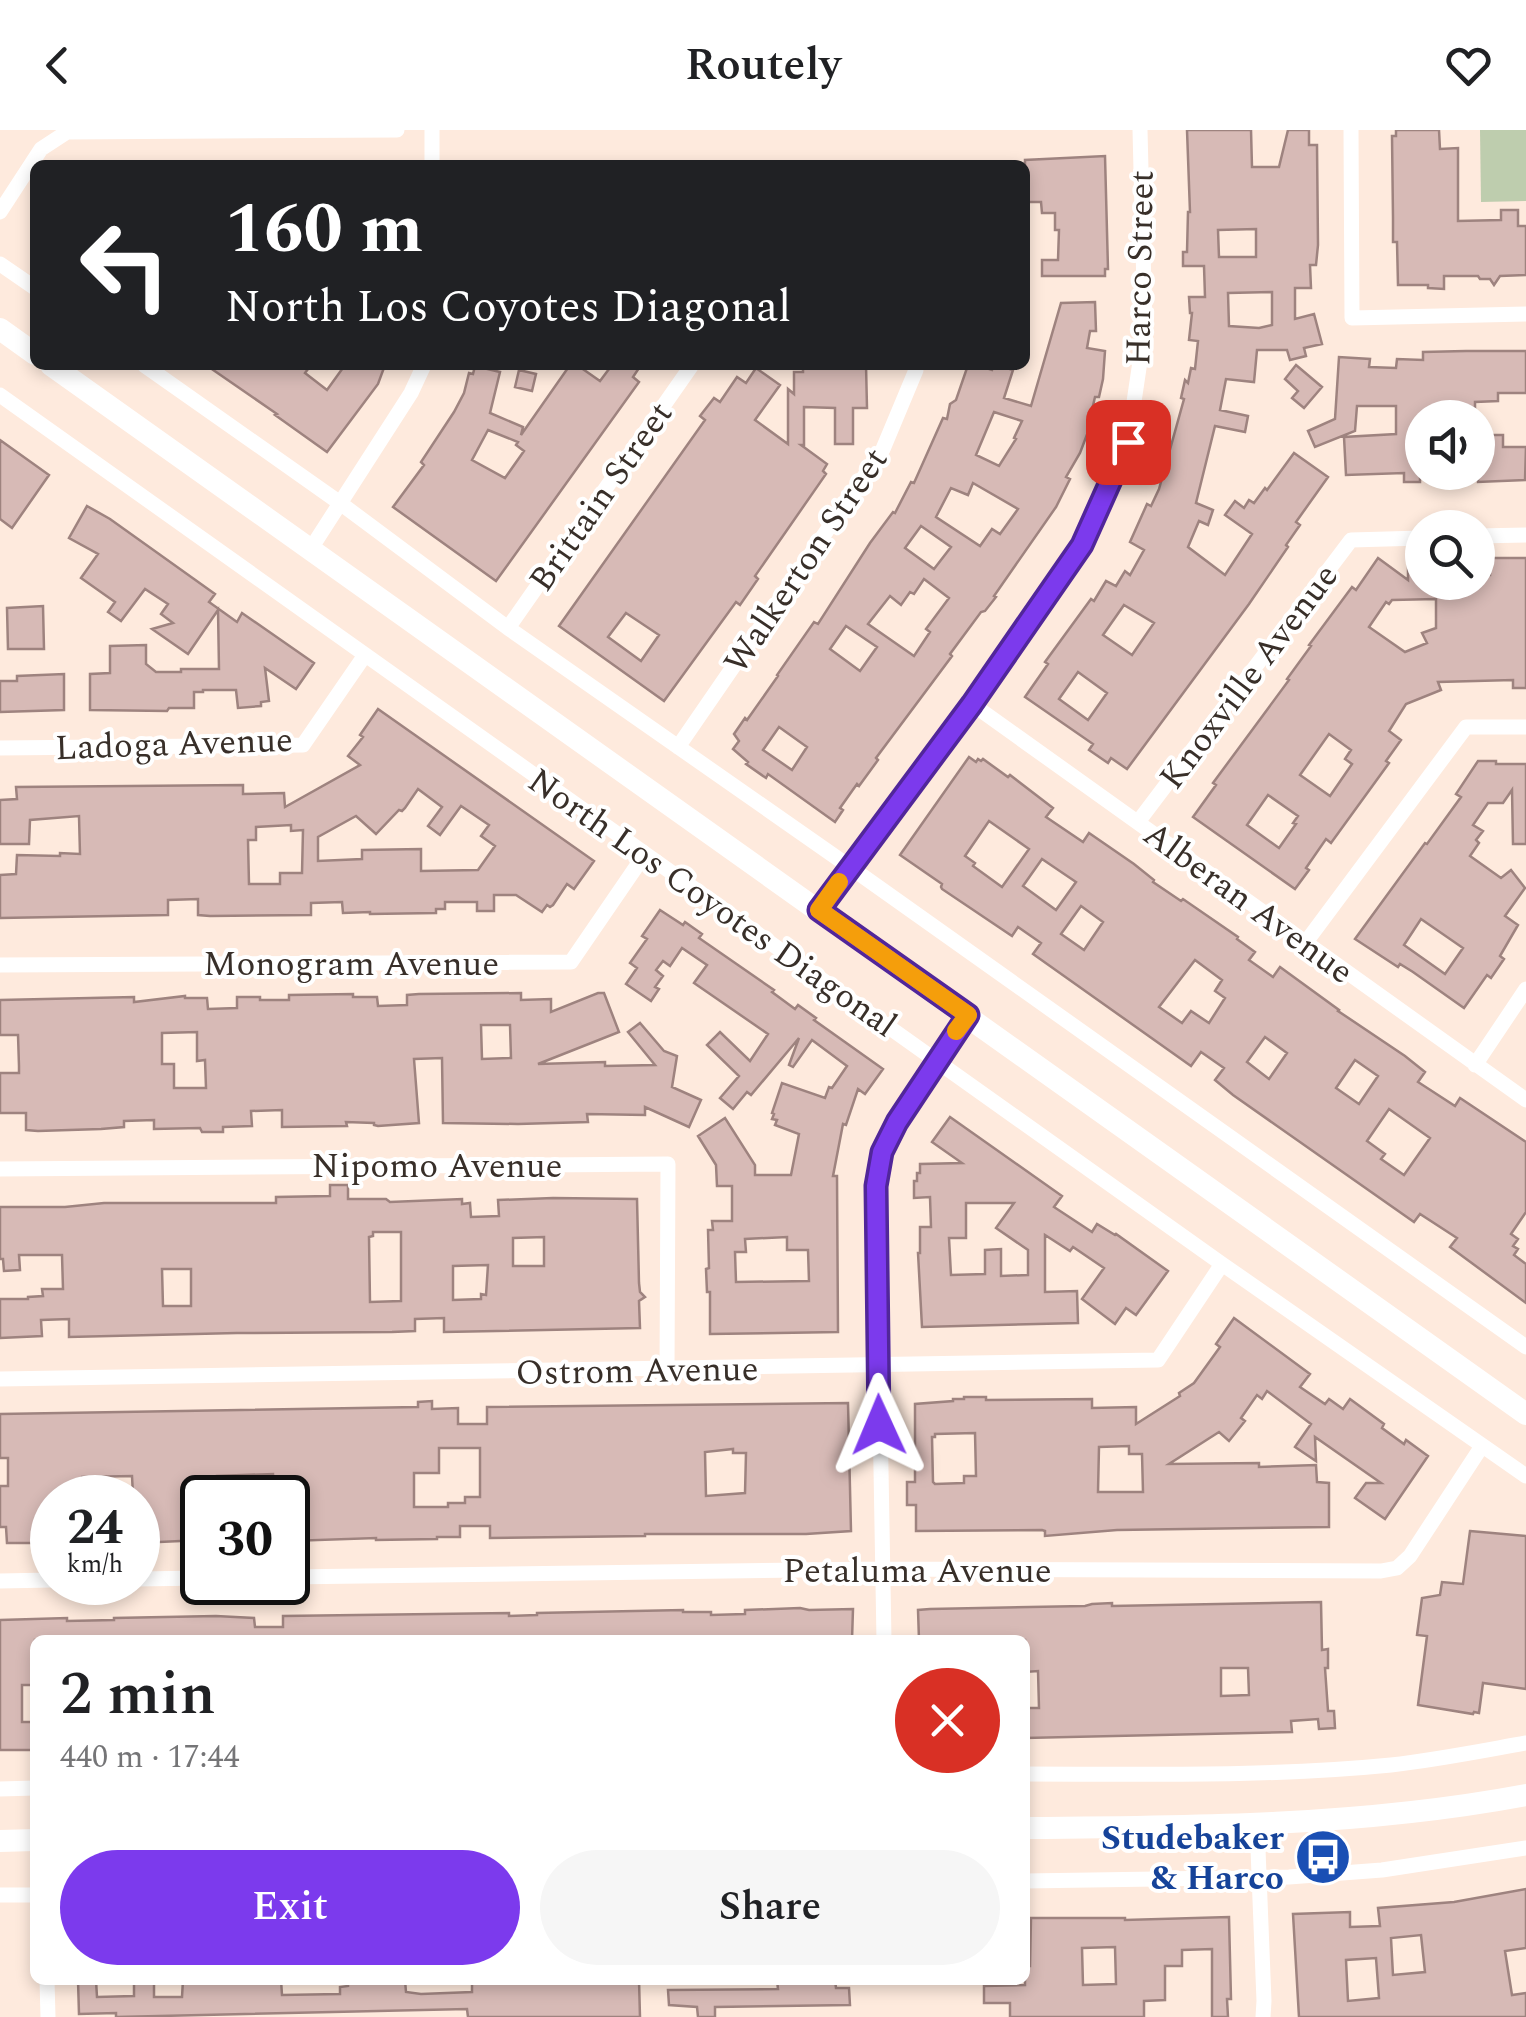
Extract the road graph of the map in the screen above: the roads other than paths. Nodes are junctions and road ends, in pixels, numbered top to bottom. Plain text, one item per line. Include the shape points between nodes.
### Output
1 (397, 130) edge
2 (432, 130) edge
3 (1140, 130) edge
4 (1351, 130) edge
5 (35, 160) edge
6 (432, 160) edge
7 (30, 168) edge
8 (0, 212) edge
9 (0, 264) edge
10 (30, 285) edge
11 (1526, 314) edge
12 (0, 329) edge
13 (30, 350) edge
14 (58, 370) edge
15 (151, 370) edge
16 (422, 370) edge
17 (689, 370) edge
18 (916, 370) edge
19 (0, 396) edge
20 (340, 503) junction
21 (1526, 535) edge
22 (1495, 536) edge
23 (1405, 538) edge
24 (310, 550) junction
25 (508, 628) junction
26 (365, 655) junction
27 (972, 704) junction
28 (1526, 727) edge
29 (678, 747) junction
30 (0, 748) edge
31 (1138, 822) junction
32 (645, 854) junction
33 (850, 867) junction
34 (819, 910) junction
35 (1306, 942) junction
36 (0, 965) edge
37 (1526, 988) edge
38 (968, 1015) junction
39 (937, 1060) junction
40 (1475, 1065) junction
41 (1526, 1100) edge
42 (0, 1169) edge
43 (1222, 1264) junction
44 (1526, 1347) edge
45 (878, 1366) junction
46 (667, 1370) junction
47 (0, 1379) edge
48 (1526, 1414) edge
49 (1482, 1446) junction
50 (1526, 1476) edge
51 (882, 1569) junction
52 (310, 1577) edge
53 (30, 1580) edge
54 (0, 1581) edge
55 (884, 1635) edge
56 (1526, 1743) edge
57 (1030, 1774) edge
58 (0, 1788) edge
59 (30, 1788) edge
60 (1526, 1795) edge
61 (1258, 1824) junction
62 (1030, 1828) edge
63 (30, 1840) edge
64 (0, 1841) edge
65 (1526, 1848) edge
66 (1259, 1878) junction
67 (1030, 1881) edge
68 (30, 1895) edge
69 (0, 1896) edge
70 (47, 1985) edge
71 (48, 2017) edge
72 (1263, 2017) edge

1 - 5 street via 67,132
2 - 6 street
3 - 27 street, Harco Street via 1146,328 1128,442 1082,545
4 - 11 street via 1352,318
7 - 8 street
9 - 10 street
12 - 13 main road
14 - 24 main road, North Los Coyotes Diagonal
15 - 20 street
16 - 20 street
17 - 25 street, Brittain Street
18 - 29 street, Walkerton Street via 882,449
19 - 26 street, North Los Coyotes Diagonal
20 - 24 street
20 - 25 street
21 - 22 street
23 - 31 street, Knoxville Avenue via 1351,540
24 - 34 main road, North Los Coyotes Diagonal
25 - 29 street
26 - 30 street, Ladoga Avenue via 304,745
26 - 32 street, North Los Coyotes Diagonal
27 - 31 street, Alberan Avenue
27 - 33 street, Harco Street
28 - 35 street via 1466,727
29 - 33 street
31 - 35 street, Alberan Avenue
32 - 36 street, Monogram Avenue via 571,962
32 - 39 street, North Los Coyotes Diagonal
33 - 34 street, Harco Street
33 - 44 street
34 - 38 main road, North Los Coyotes Diagonal
35 - 40 street, Alberan Avenue
37 - 40 street
38 - 39 street
38 - 48 main road, North Los Coyotes Diagonal
39 - 43 street, North Los Coyotes Diagonal
39 - 45 street via 882,1152 876,1186
40 - 41 street, Alberan Avenue
42 - 46 street, Nipomo Avenue via 668,1164
43 - 45 street, Ostrom Avenue via 1158,1360
43 - 49 street, North Los Coyotes Diagonal
45 - 46 street, Ostrom Avenue
45 - 51 street
46 - 47 street, Ostrom Avenue
49 - 50 street, North Los Coyotes Diagonal
49 - 51 street, Petaluma Avenue via 1397,1568
51 - 52 street, Petaluma Avenue
51 - 55 street
53 - 54 street
56 - 57 street via 1354,1768
58 - 59 street
60 - 61 main road via 1421,1812
61 - 62 main road
61 - 66 street
63 - 64 main road
65 - 66 street via 1382,1870
66 - 67 street
66 - 72 street
68 - 69 street
70 - 71 street

